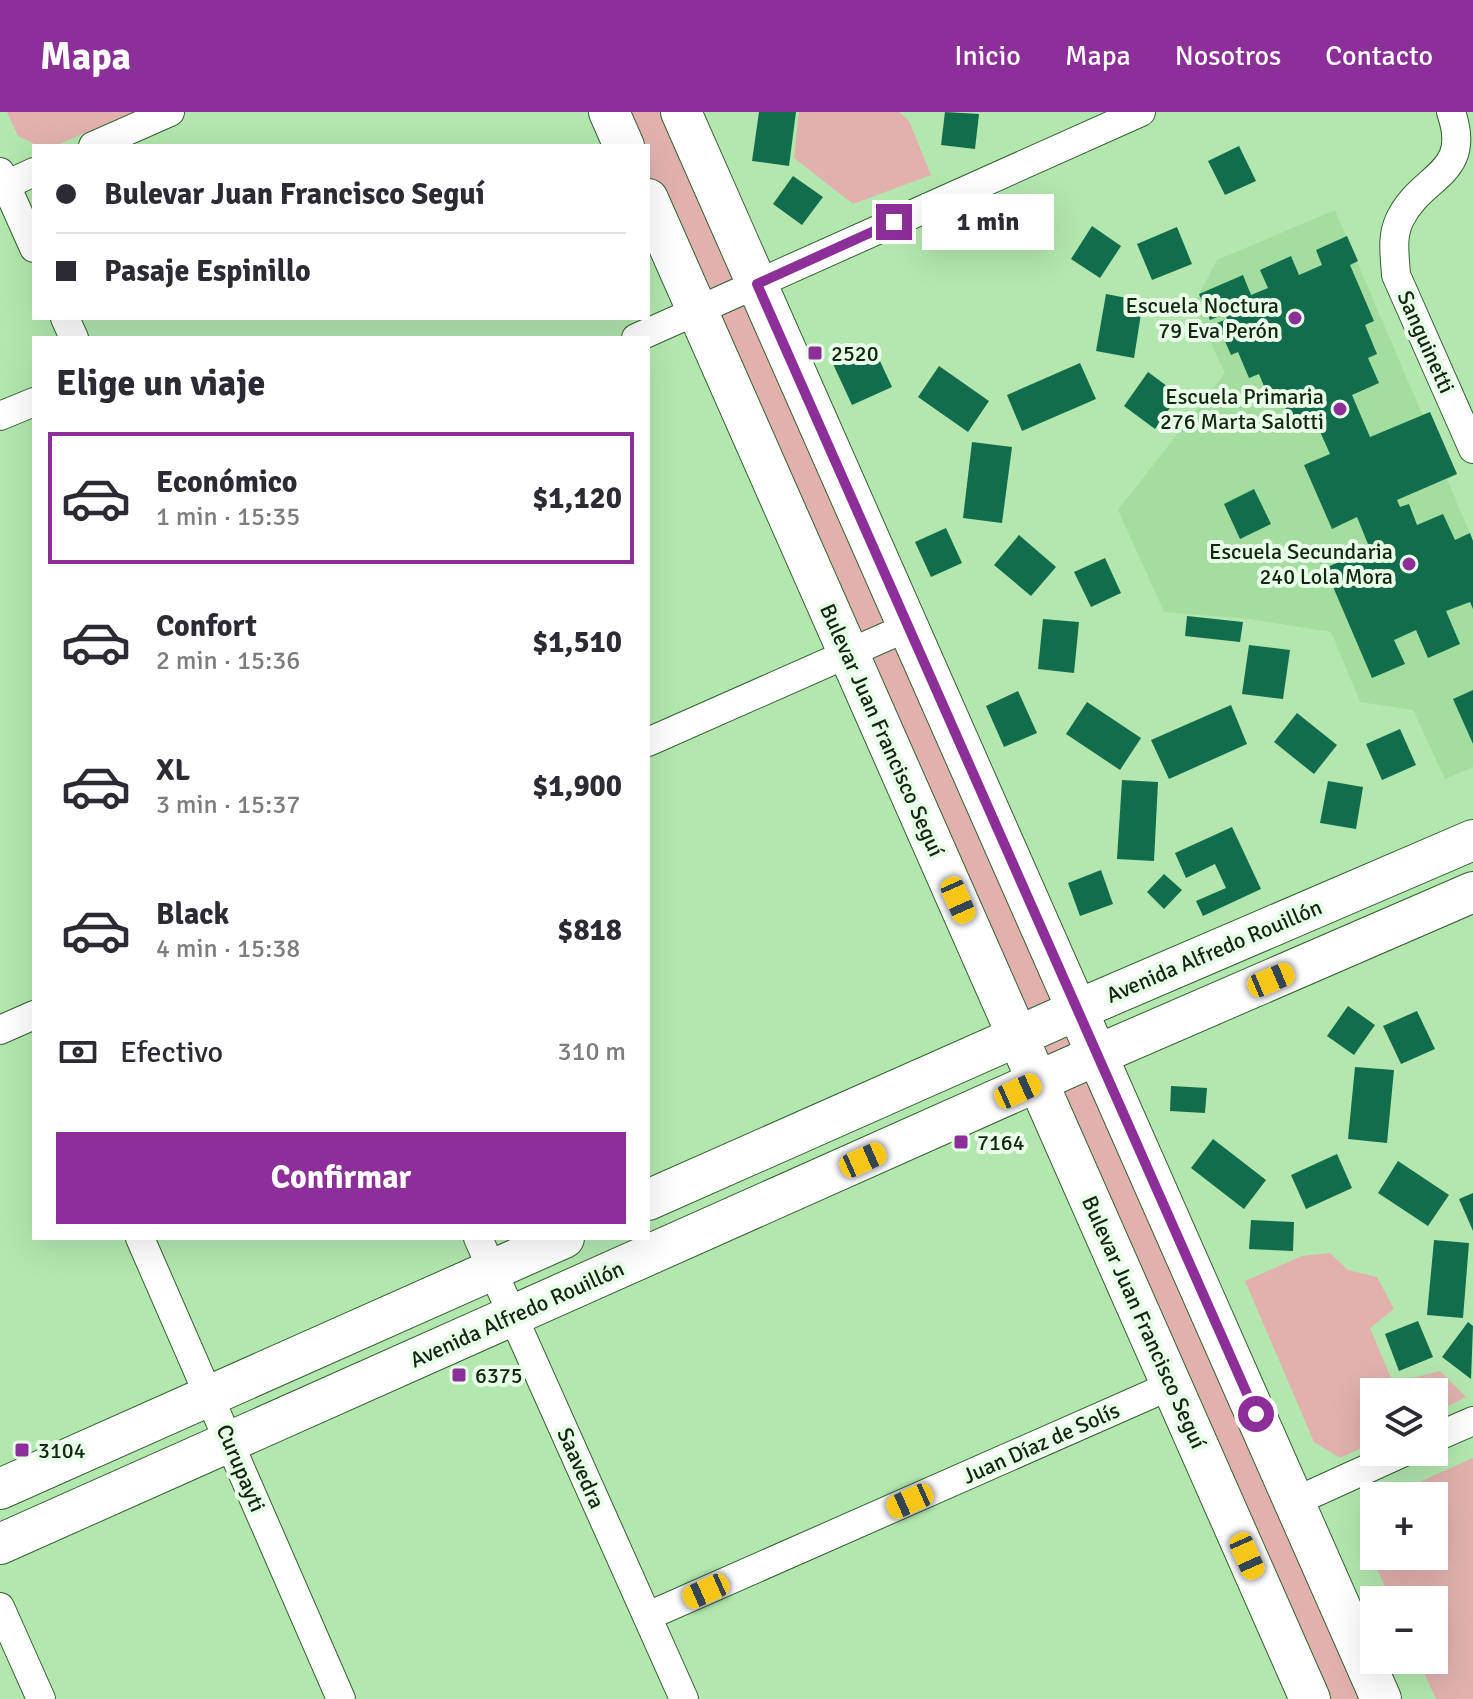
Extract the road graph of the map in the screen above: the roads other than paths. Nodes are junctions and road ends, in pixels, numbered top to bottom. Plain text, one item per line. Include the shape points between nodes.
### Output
1 (170, 112) edge
2 (609, 112) edge
3 (681, 112) edge
4 (1141, 112) edge
5 (1451, 112) edge
6 (98, 144) edge
7 (623, 144) edge
8 (32, 172) edge
9 (3, 179) edge
10 (650, 203) edge
11 (32, 244) edge
12 (757, 284) junction
13 (698, 310) junction
14 (640, 336) edge
15 (32, 403) edge
16 (0, 416) edge
17 (1473, 449) edge
18 (908, 627) junction
19 (849, 653) junction
20 (650, 741) edge
21 (1473, 840) edge
22 (1473, 892) edge
23 (1077, 1010) junction
24 (32, 1016) edge
25 (0, 1030) edge
26 (1017, 1036) junction
27 (1097, 1055) junction
28 (1038, 1082) junction
29 (650, 1199) edge
30 (141, 1240) edge
31 (554, 1240) edge
32 (485, 1254) edge
33 (513, 1316) junction
34 (1172, 1385) junction
35 (210, 1396) junction
36 (1473, 1421) edge
37 (1448, 1432) edge
38 (230, 1442) junction
39 (1373, 1466) edge
40 (0, 1489) edge
41 (1294, 1502) junction
42 (0, 1544) edge
43 (0, 1607) edge
44 (648, 1616) junction
45 (41, 1699) edge
46 (341, 1699) edge
47 (684, 1699) edge
48 (1310, 1699) edge
49 (1381, 1699) edge

1 - 6 street
2 - 7 main road
3 - 12 main road
4 - 12 street
5 - 17 street, Sanguinetti via 1460,144 1450,167 1400,219 1394,244 1396,275
8 - 9 street
9 - 11 street
10 - 13 main road, Bulevar Juan Francisco Seguí
12 - 13 street
12 - 18 main road
13 - 14 street
13 - 19 main road, Bulevar Juan Francisco Seguí
15 - 16 street
18 - 19 street
18 - 23 main road
19 - 20 street
19 - 26 main road, Bulevar Juan Francisco Seguí
21 - 23 main road, Avenida Alfredo Rouillón
22 - 27 main road, Avenida Alfredo Rouillón
23 - 26 main road, Avenida Alfredo Rouillón
23 - 27 main road
24 - 25 street
26 - 28 main road, Bulevar Juan Francisco Seguí
26 - 29 main road, Avenida Alfredo Rouillón
27 - 28 main road, Avenida Alfredo Rouillón
27 - 41 main road
28 - 33 main road, Avenida Alfredo Rouillón
28 - 34 main road, Bulevar Juan Francisco Seguí
30 - 35 street, Curupayti
31 - 32 main road
32 - 33 street, Saavedra
32 - 35 main road
33 - 38 main road, Avenida Alfredo Rouillón
33 - 44 street, Saavedra
34 - 44 street, Juan Díaz de Solís
34 - 48 main road, Bulevar Juan Francisco Seguí
35 - 38 street, Curupayti
35 - 40 main road
36 - 37 street
38 - 42 main road, Avenida Alfredo Rouillón
38 - 46 street, Curupayti
39 - 41 street
41 - 49 main road
43 - 45 street
44 - 47 street, Saavedra

